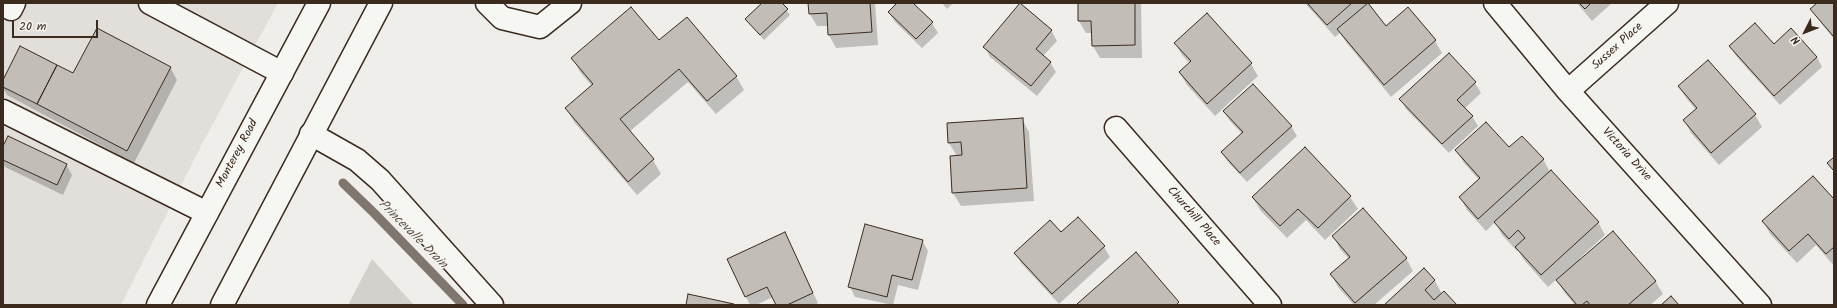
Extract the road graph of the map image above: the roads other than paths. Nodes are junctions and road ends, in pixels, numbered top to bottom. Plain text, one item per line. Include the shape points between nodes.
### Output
1 (150, 3) edge
2 (319, 3) edge
3 (381, 3) edge
4 (487, 3) edge
5 (570, 3) edge
6 (1495, 3) edge
7 (1667, 3) edge
8 (282, 73) junction
9 (1568, 91) junction
10 (3, 111) edge
11 (1116, 128) dead end
12 (311, 134) junction
13 (207, 213) junction
14 (158, 305) edge
15 (222, 305) edge
16 (492, 305) edge
17 (1270, 305) edge
18 (1760, 305) edge

1 - 8 street
2 - 8 street, Monterey Road
3 - 12 street
4 - 5 street via 502,18 540,27
6 - 9 street, Victoria Drive
7 - 9 street, Sussex Place
8 - 13 street, Monterey Road
9 - 18 street, Victoria Drive
10 - 13 street
11 - 17 street, Churchill Place
12 - 15 street
12 - 16 street via 357,160 380,180
13 - 14 street, Monterey Road

